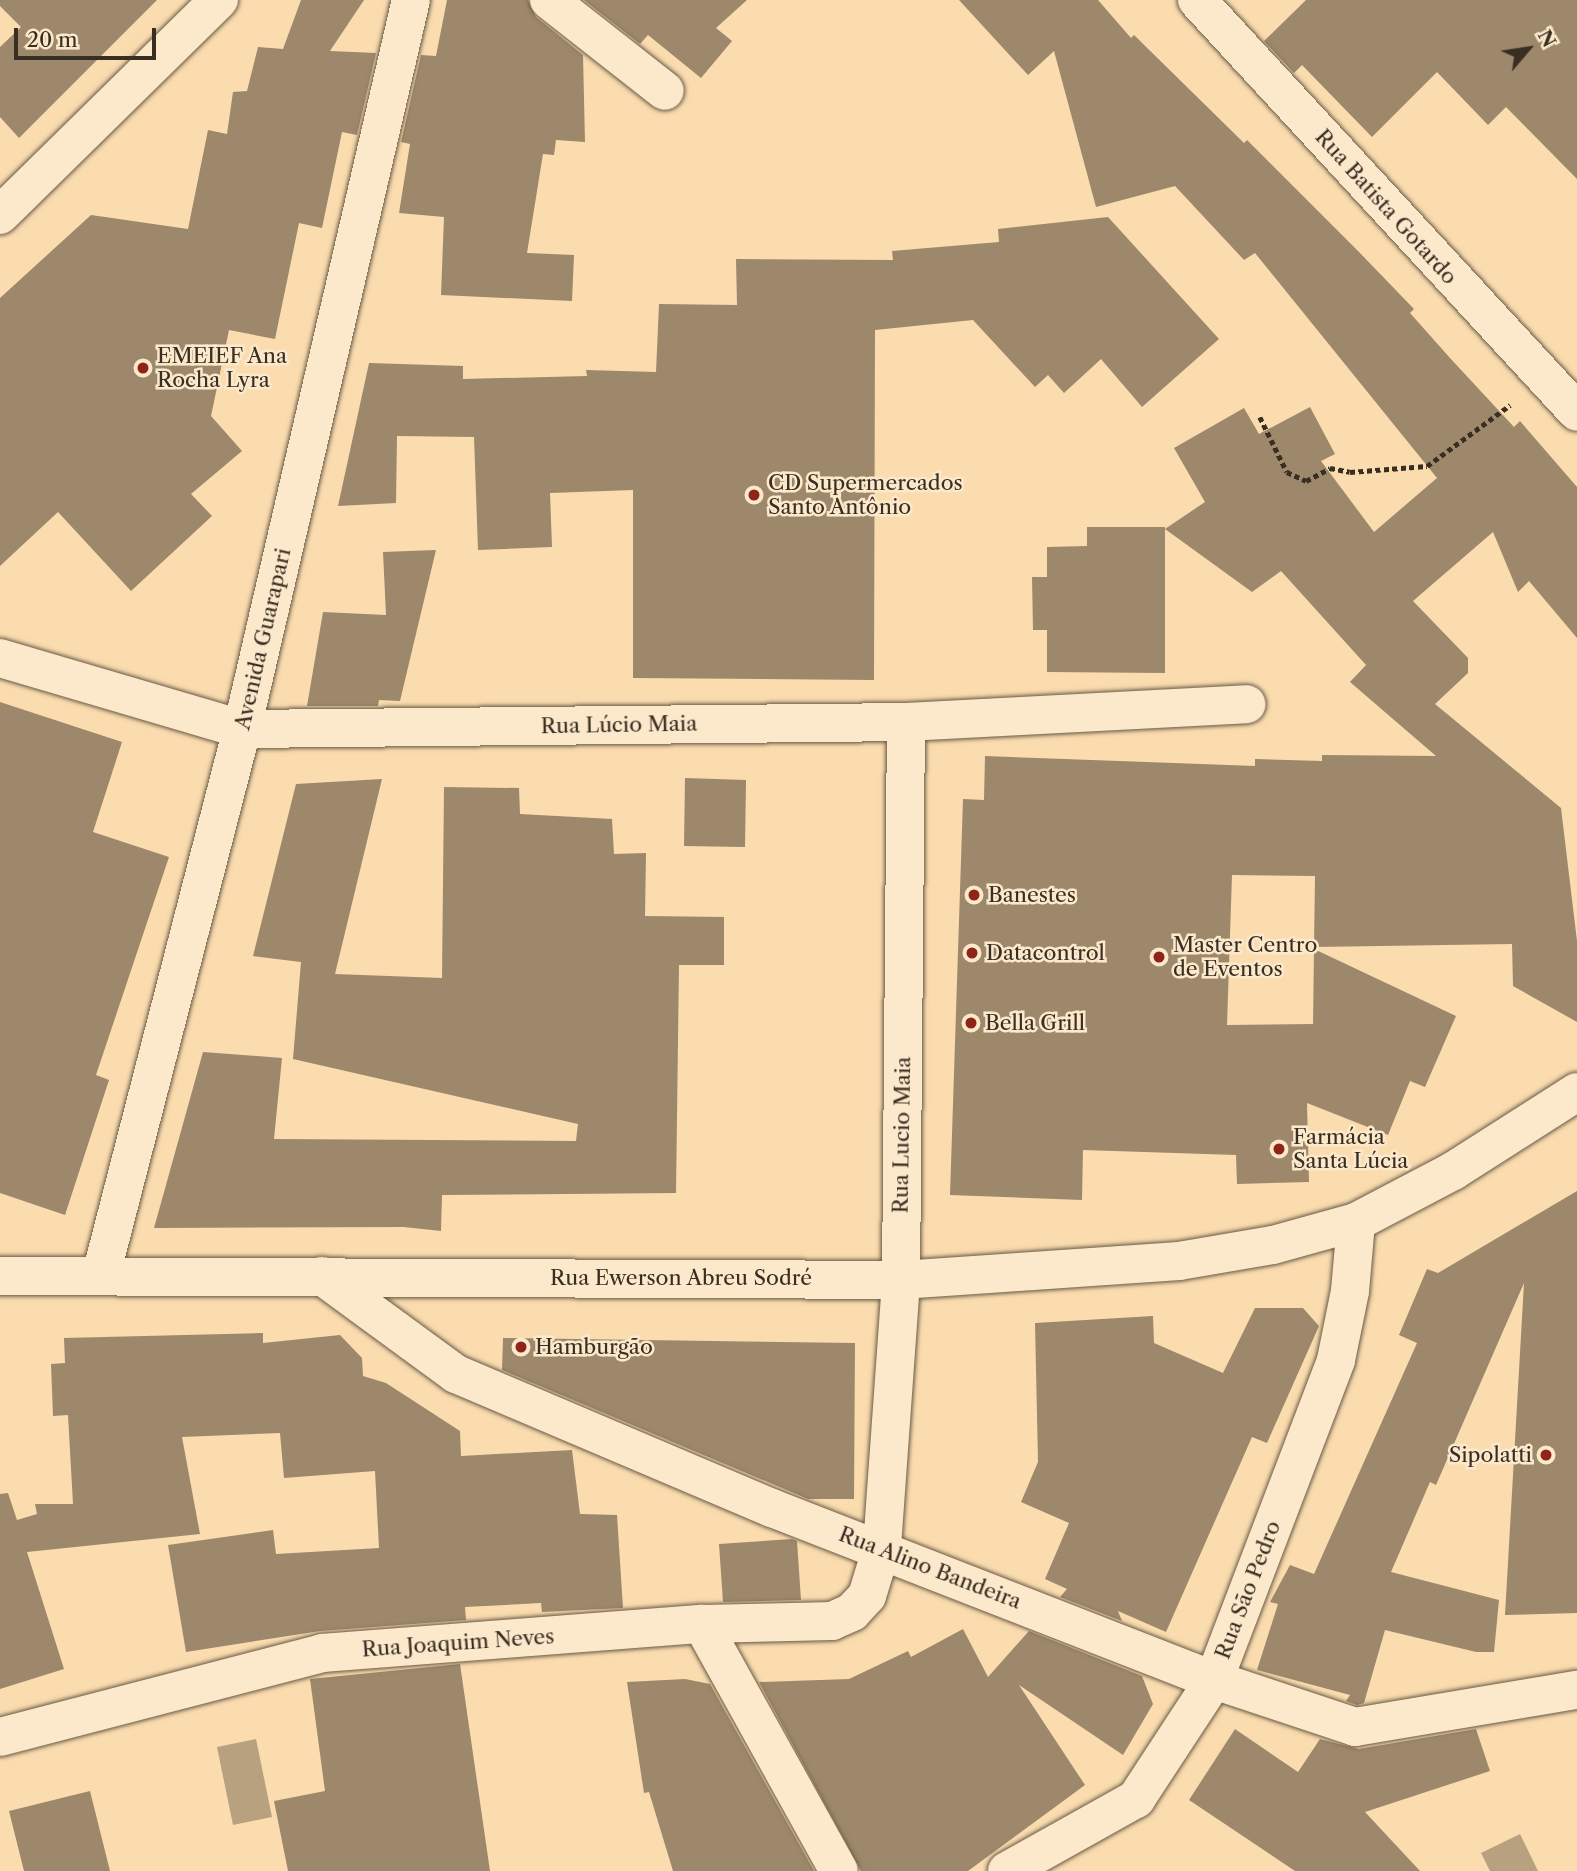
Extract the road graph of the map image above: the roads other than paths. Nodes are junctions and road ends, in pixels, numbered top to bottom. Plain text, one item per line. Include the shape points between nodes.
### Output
1 (219, 0) edge
2 (411, 0) edge
3 (549, 0) edge
4 (1197, 0) edge
5 (665, 91) dead end
6 (2, 208) edge
7 (1560, 375) edge
8 (1577, 412) edge
9 (0, 657) edge
10 (1247, 704) dead end
11 (906, 722) junction
12 (242, 729) junction
13 (1577, 1092) edge
14 (1356, 1222) junction
15 (101, 1275) junction
16 (0, 1276) edge
17 (322, 1276) junction
18 (901, 1280) junction
19 (882, 1547) junction
20 (702, 1624) junction
21 (1214, 1680) junction
22 (1577, 1690) edge
23 (0, 1737) edge
24 (839, 1871) edge
25 (1007, 1871) edge

1 - 6 street
2 - 12 street, Avenida Guarapari
3 - 5 street
4 - 7 street, Rua Batista Gotardo
7 - 8 street, Rua Batista Gotardo
9 - 12 street, Rua Lúcio Maia
10 - 11 street, Rua Lúcio Maia
11 - 12 street, Rua Lúcio Maia
11 - 18 street, Rua Lucio Maia
12 - 15 street, Avenida Guarapari
13 - 14 street, Rua Ewerson Abreu Sodré via 1452,1171
14 - 18 street, Rua Ewerson Abreu Sodré via 1273,1245 1179,1261
14 - 21 street, Rua São Pedro via 1350,1291 1336,1360
15 - 16 street, Rua Ewerson Abreu Sodré
15 - 17 street, Rua Ewerson Abreu Sodré
17 - 18 street, Rua Ewerson Abreu Sodré
17 - 19 street, Rua Alino Bandeira via 456,1374 772,1508
18 - 19 street, Rua Lucio Maia
19 - 20 street, Rua Joaquim Neves via 867,1596 852,1612 832,1621
19 - 21 street, Rua Alino Bandeira
20 - 23 street, Rua Joaquim Neves via 322,1653
20 - 24 street
21 - 22 street, Rua Alino Bandeira via 1356,1727
21 - 25 street, Rua São Pedro via 1136,1799

